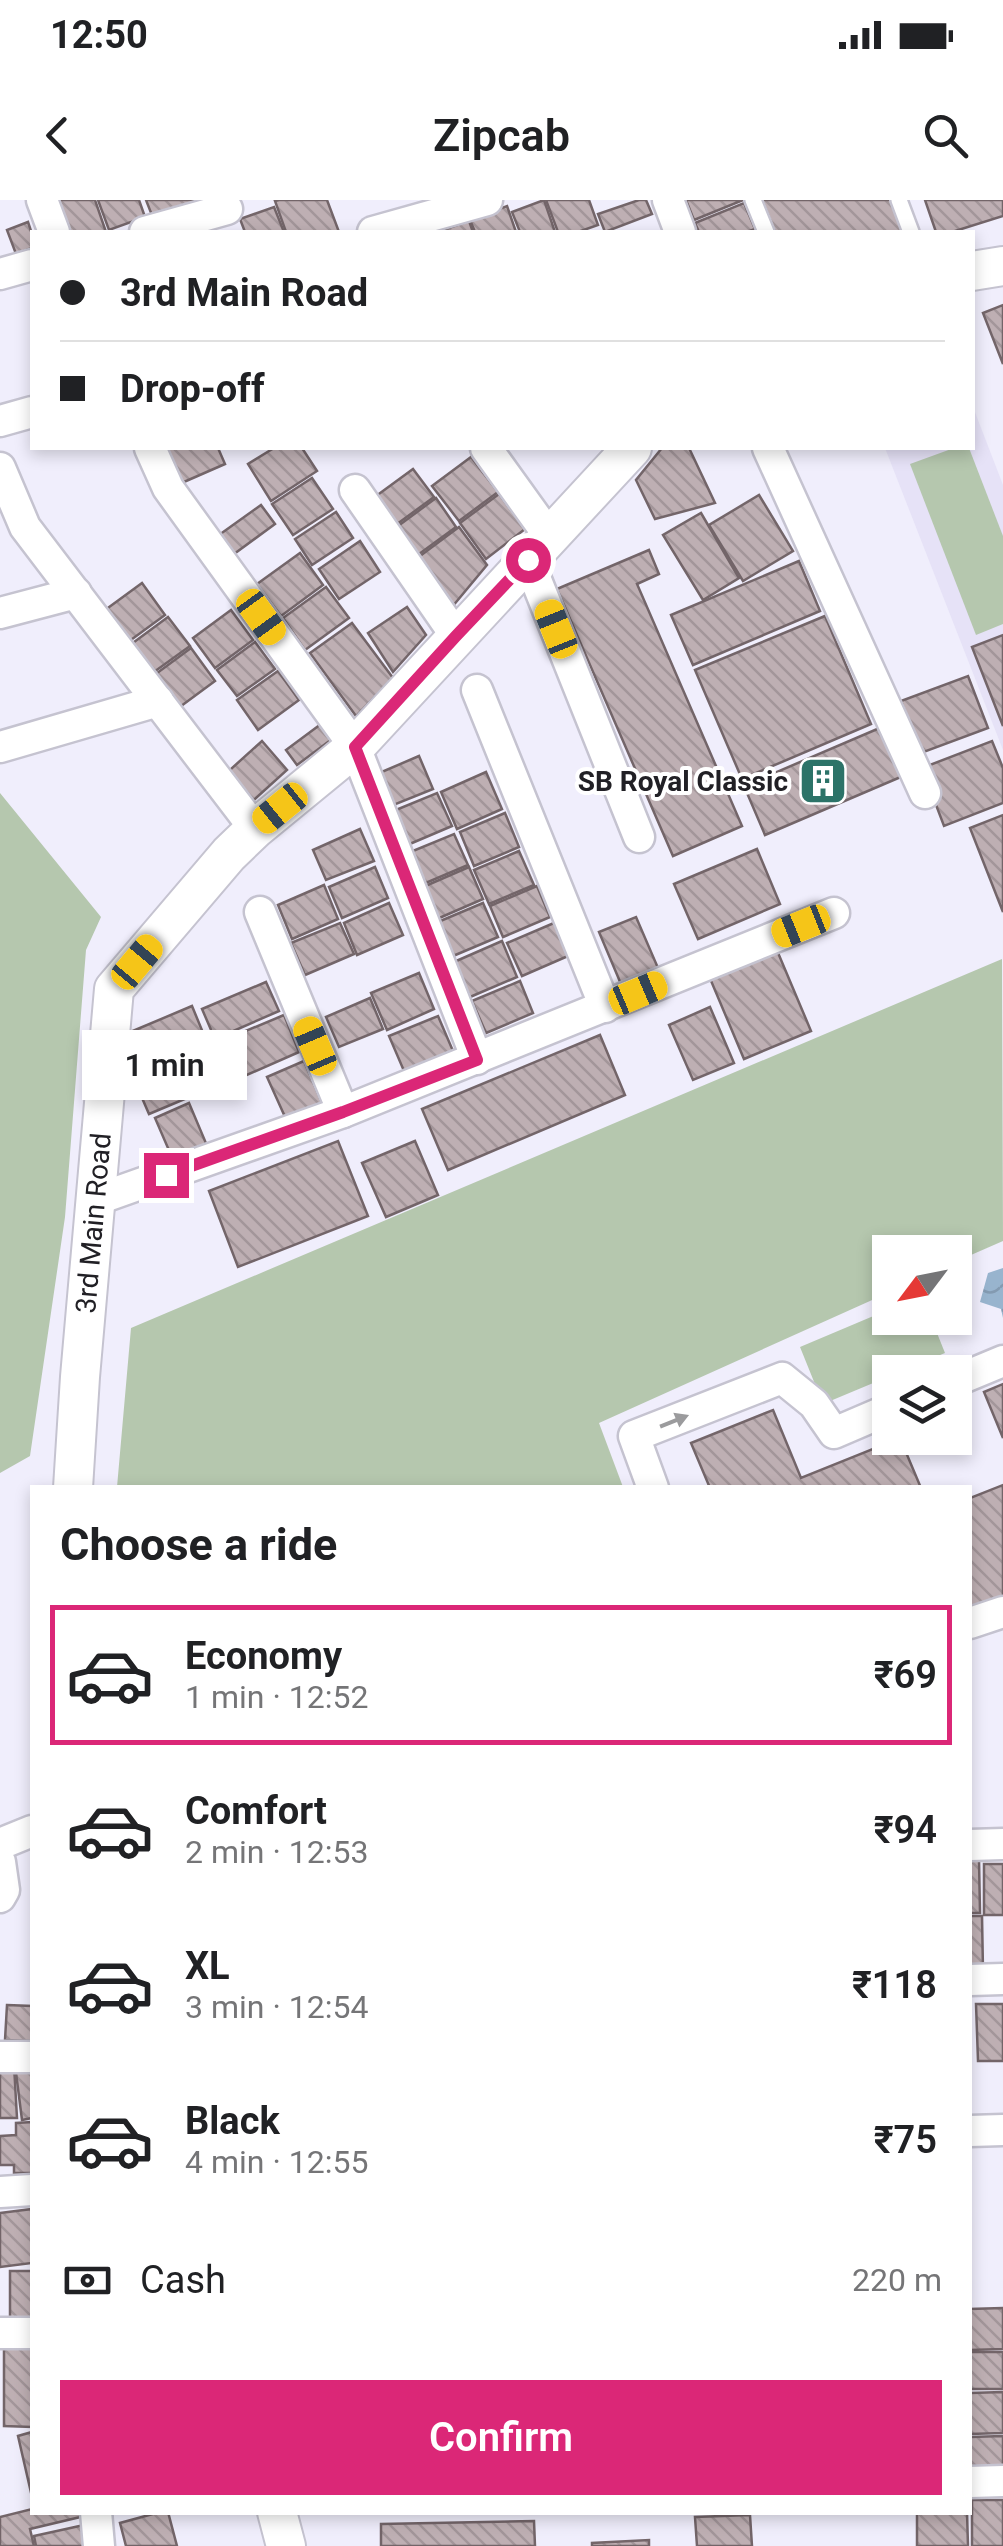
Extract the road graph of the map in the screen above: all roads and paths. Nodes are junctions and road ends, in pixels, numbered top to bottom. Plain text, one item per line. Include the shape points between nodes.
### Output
1 (42, 200) edge
2 (487, 200) edge
3 (668, 200) edge
4 (753, 200) edge
5 (899, 200) edge
6 (227, 209) dead end
7 (53, 230) edge
8 (152, 230) edge
9 (380, 230) edge
10 (679, 230) edge
11 (765, 230) edge
12 (910, 230) edge
13 (30, 266) edge
14 (1003, 266) edge
15 (975, 271) edge
16 (0, 274) edge
17 (30, 413) edge
18 (0, 421) edge
19 (151, 450) edge
20 (487, 450) edge
21 (630, 450) edge
22 (769, 450) edge
23 (0, 468) edge
24 (355, 490) dead end
25 (539, 548) junction
26 (76, 593) junction
27 (0, 613) edge
28 (456, 636) junction
29 (477, 690) dead end
30 (158, 701) junction
31 (0, 747) edge
32 (355, 747) junction
33 (925, 792) dead end
34 (254, 829) junction
35 (638, 837) dead end
36 (260, 912) dead end
37 (834, 912) dead end
38 (605, 1007) junction
39 (477, 1060) junction
40 (343, 1112) junction
41 (95, 1200) junction
42 (1003, 1360) edge
43 (972, 1374) edge
44 (872, 1417) edge
45 (73, 1485) edge
46 (653, 1485) edge
47 (1003, 1612) edge
48 (972, 1622) edge
49 (30, 1832) edge
50 (0, 1844) edge
51 (972, 1844) edge
52 (1003, 1844) edge
53 (0, 1862) edge
54 (0, 1897) edge
55 (1003, 1979) edge
56 (972, 1980) edge
57 (30, 2056) edge
58 (0, 2057) edge
59 (1003, 2130) edge
60 (972, 2131) edge
61 (30, 2190) edge
62 (0, 2192) edge
63 (0, 2334) edge
64 (30, 2334) edge
65 (1003, 2481) edge
66 (972, 2482) edge
67 (96, 2515) edge
68 (279, 2515) edge
69 (99, 2546) edge
70 (286, 2546) edge

1 - 7 street
2 - 9 street
3 - 10 street
4 - 11 lane
5 - 12 lane
6 - 8 street
13 - 16 street
14 - 15 street
17 - 18 street
19 - 32 street via 168,488
20 - 25 street
21 - 25 street, 3rd Main Road
22 - 33 street
23 - 26 street via 25,527
24 - 28 street
25 - 28 street, 3rd Main Road
25 - 35 street
26 - 27 street
26 - 30 street
28 - 32 street, 3rd Main Road
29 - 38 street
30 - 31 street
30 - 34 street
32 - 34 street, 3rd Main Road
32 - 39 street
34 - 41 street, 3rd Main Road via 114,989
36 - 40 street
37 - 38 street
38 - 39 street
39 - 40 street
40 - 41 street
41 - 45 street, 3rd Main Road
42 - 43 street
46 -> 44 street via 634,1436 782,1378 814,1404 834,1433
47 - 48 street
49 - 50 street
51 - 52 street
53 - 54 street
55 - 56 street
57 - 58 street
59 - 60 street
61 - 62 street
63 - 64 street
65 - 66 street
67 - 69 street
68 - 70 street

